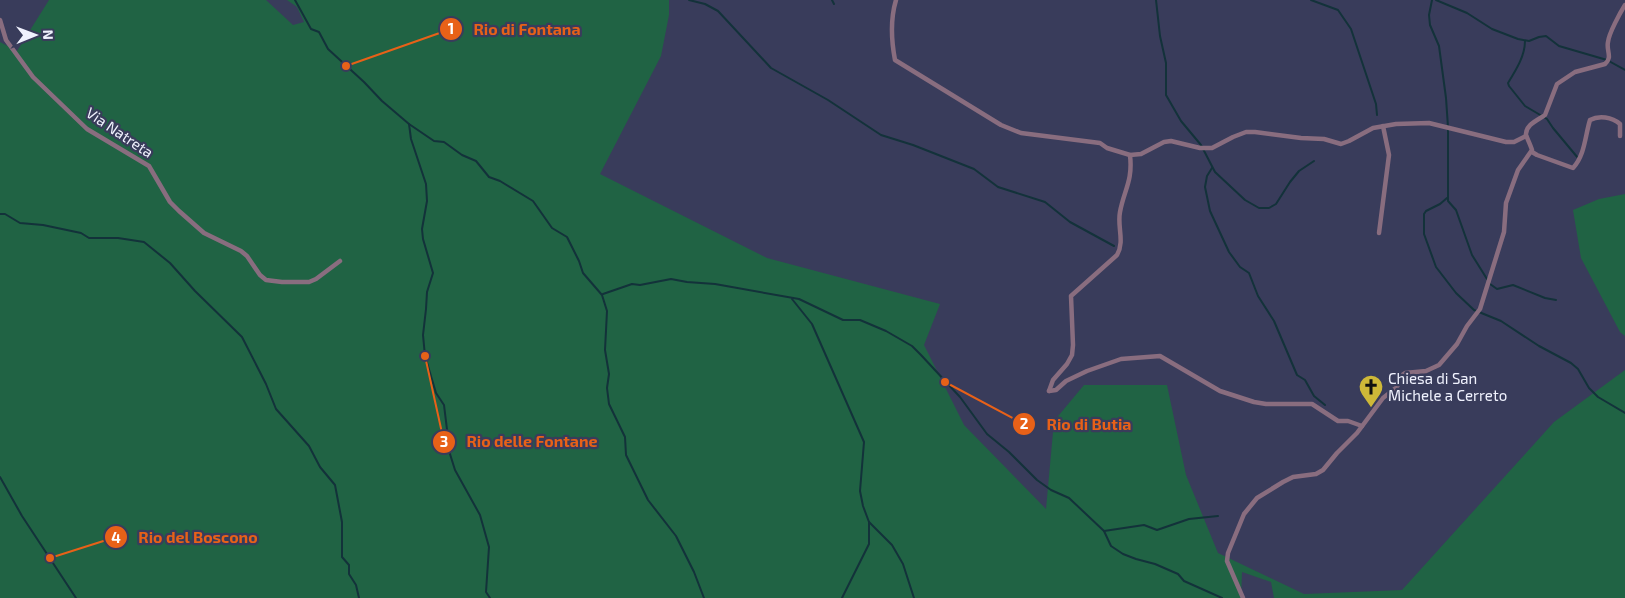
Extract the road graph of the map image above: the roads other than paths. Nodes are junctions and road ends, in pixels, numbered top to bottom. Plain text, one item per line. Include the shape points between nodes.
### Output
1 (896, 0) edge
2 (1625, 5) edge
3 (0, 20) edge
4 (1383, 126) junction
5 (1526, 136) junction
6 (1620, 136) dead end
7 (1532, 152) junction
8 (1130, 155) junction
9 (1379, 233) dead end
10 (340, 261) dead end
11 (1362, 426) junction
12 (1243, 598) edge

1 - 8 street via 891,28 895,60 1002,125 1021,133 1100,143
2 - 5 street via 1607,42 1608,60 1605,64 1575,72 1556,84 1545,116 1532,122
3 - 10 street, Via Natreta via 6,40 33,76 88,129 149,166 170,202 185,217 204,233 241,251 260,276 282,282 309,282
4 - 5 street via 1429,123 1506,142
4 - 8 street via 1341,144 1324,139 1246,132 1212,148 1171,141 1141,154
4 - 9 street via 1389,154
5 - 7 street
6 - 7 street via 1620,124 1615,119 1596,116 1590,120 1584,149 1573,168
7 - 11 street via 1518,170 1506,203 1504,232 1478,312 1439,365 1402,375 1397,387 1383,398
8 - 11 street via 1129,181 1120,213 1121,248 1071,296 1072,355 1053,380 1049,391 1087,371 1122,359 1160,356 1220,391 1266,404 1312,404 1338,421
11 - 12 street via 1323,470 1283,482 1257,498 1244,514 1227,561

